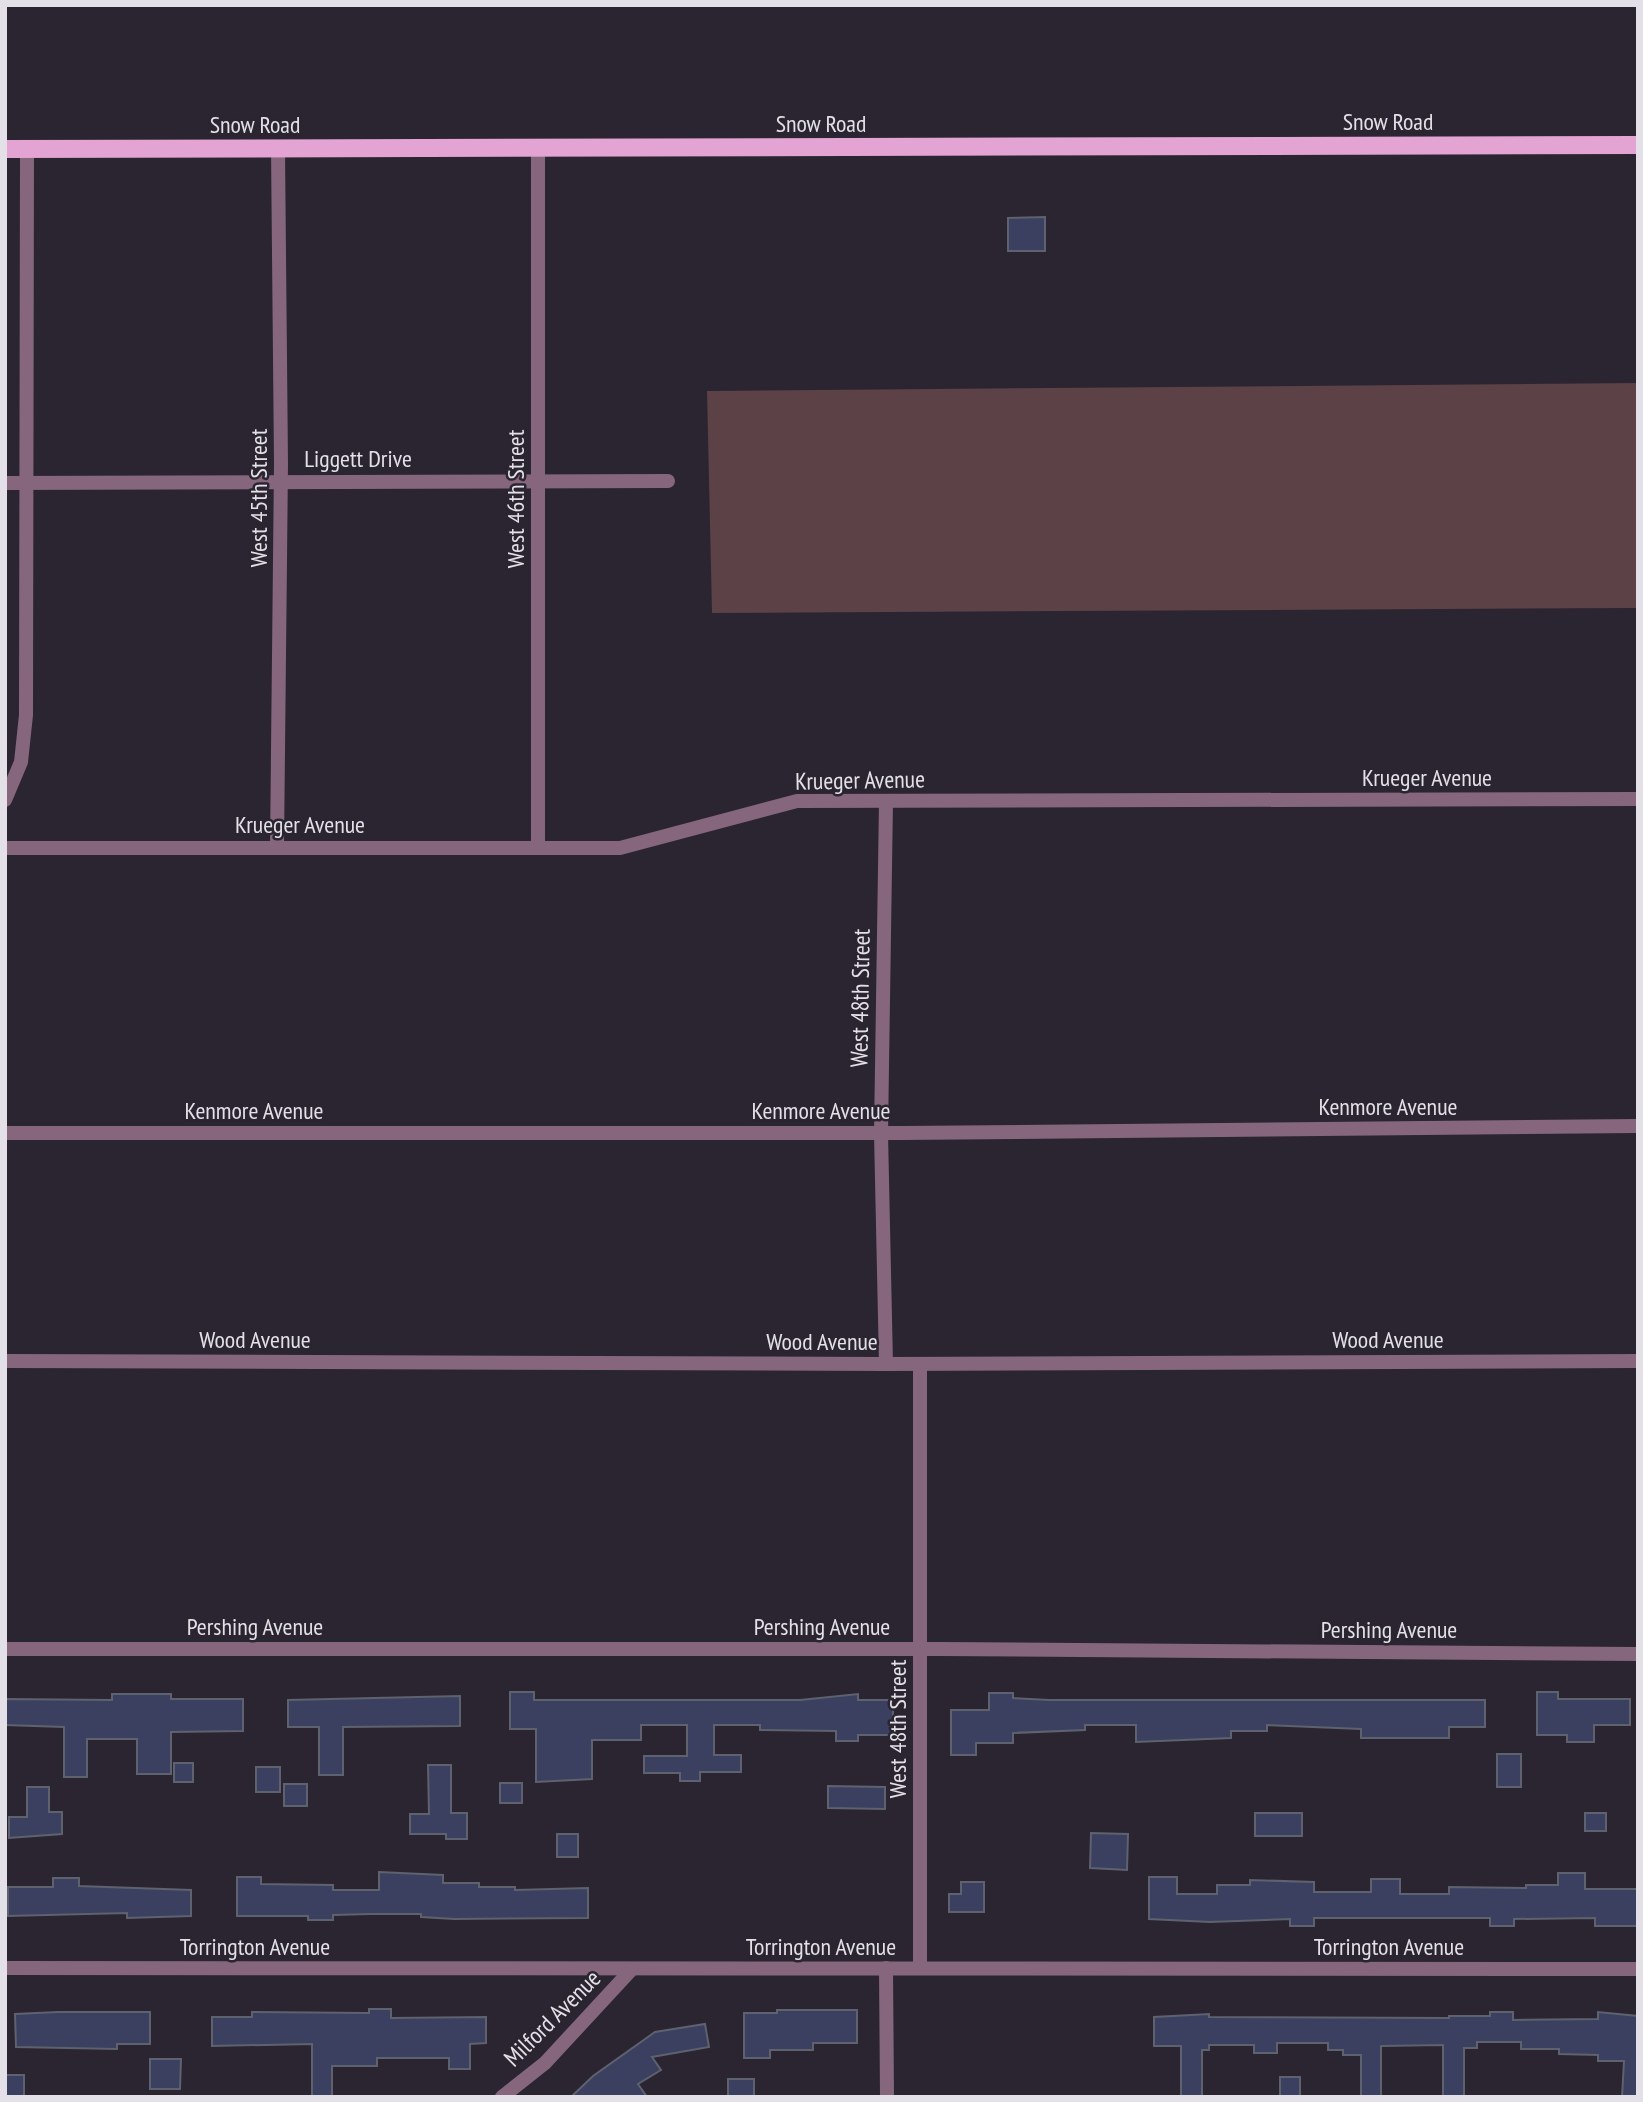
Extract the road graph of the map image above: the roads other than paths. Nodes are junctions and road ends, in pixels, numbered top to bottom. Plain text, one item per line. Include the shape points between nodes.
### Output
1 (1638, 145) edge
2 (5, 149) edge
3 (27, 149) junction
4 (278, 149) junction
5 (538, 149) junction
6 (281, 481) junction
7 (538, 481) junction
8 (668, 481) dead end
9 (5, 483) edge
10 (26, 484) junction
11 (1638, 799) edge
12 (5, 800) edge
13 (886, 801) junction
14 (277, 847) junction
15 (5, 848) edge
16 (538, 848) junction
17 (1638, 1126) edge
18 (5, 1133) edge
19 (881, 1133) junction
20 (5, 1360) edge
21 (1638, 1361) edge
22 (886, 1364) junction
23 (920, 1364) junction
24 (5, 1649) edge
25 (920, 1649) junction
26 (1638, 1654) edge
27 (5, 1968) edge
28 (886, 1968) junction
29 (920, 1968) junction
30 (632, 1969) junction
31 (1638, 1969) edge
32 (502, 2097) edge
33 (887, 2097) edge

1 - 5 main road, Snow Road
2 - 3 main road, Snow Road
3 - 4 main road, Snow Road
3 - 10 street
4 - 5 main road, Snow Road
4 - 6 street, West 45th Street
5 - 7 street, West 46th Street
6 - 7 street, Liggett Drive
6 - 10 street, Liggett Drive
6 - 14 street, West 45th Street
7 - 8 street, Liggett Drive
7 - 16 street, West 46th Street
9 - 10 street, Liggett Drive
10 - 12 street via 26,715 21,762
11 - 13 street, Krueger Avenue
13 - 16 street, Krueger Avenue via 797,801 620,848
13 - 19 street, West 48th Street
14 - 15 street, Krueger Avenue
14 - 16 street, Krueger Avenue
17 - 19 street, Kenmore Avenue
18 - 19 street, Kenmore Avenue
19 - 22 street, West 48th Street
20 - 22 street, Wood Avenue
21 - 23 street, Wood Avenue
22 - 23 street, Wood Avenue
23 - 25 street, West 48th Street
24 - 25 street, Pershing Avenue
25 - 26 street, Pershing Avenue
25 - 29 street, West 48th Street
27 - 30 street, Torrington Avenue
28 - 29 street, Torrington Avenue
28 - 30 street, Torrington Avenue
28 - 33 street
29 - 31 street, Torrington Avenue
30 - 32 street, Milford Avenue via 545,2063

